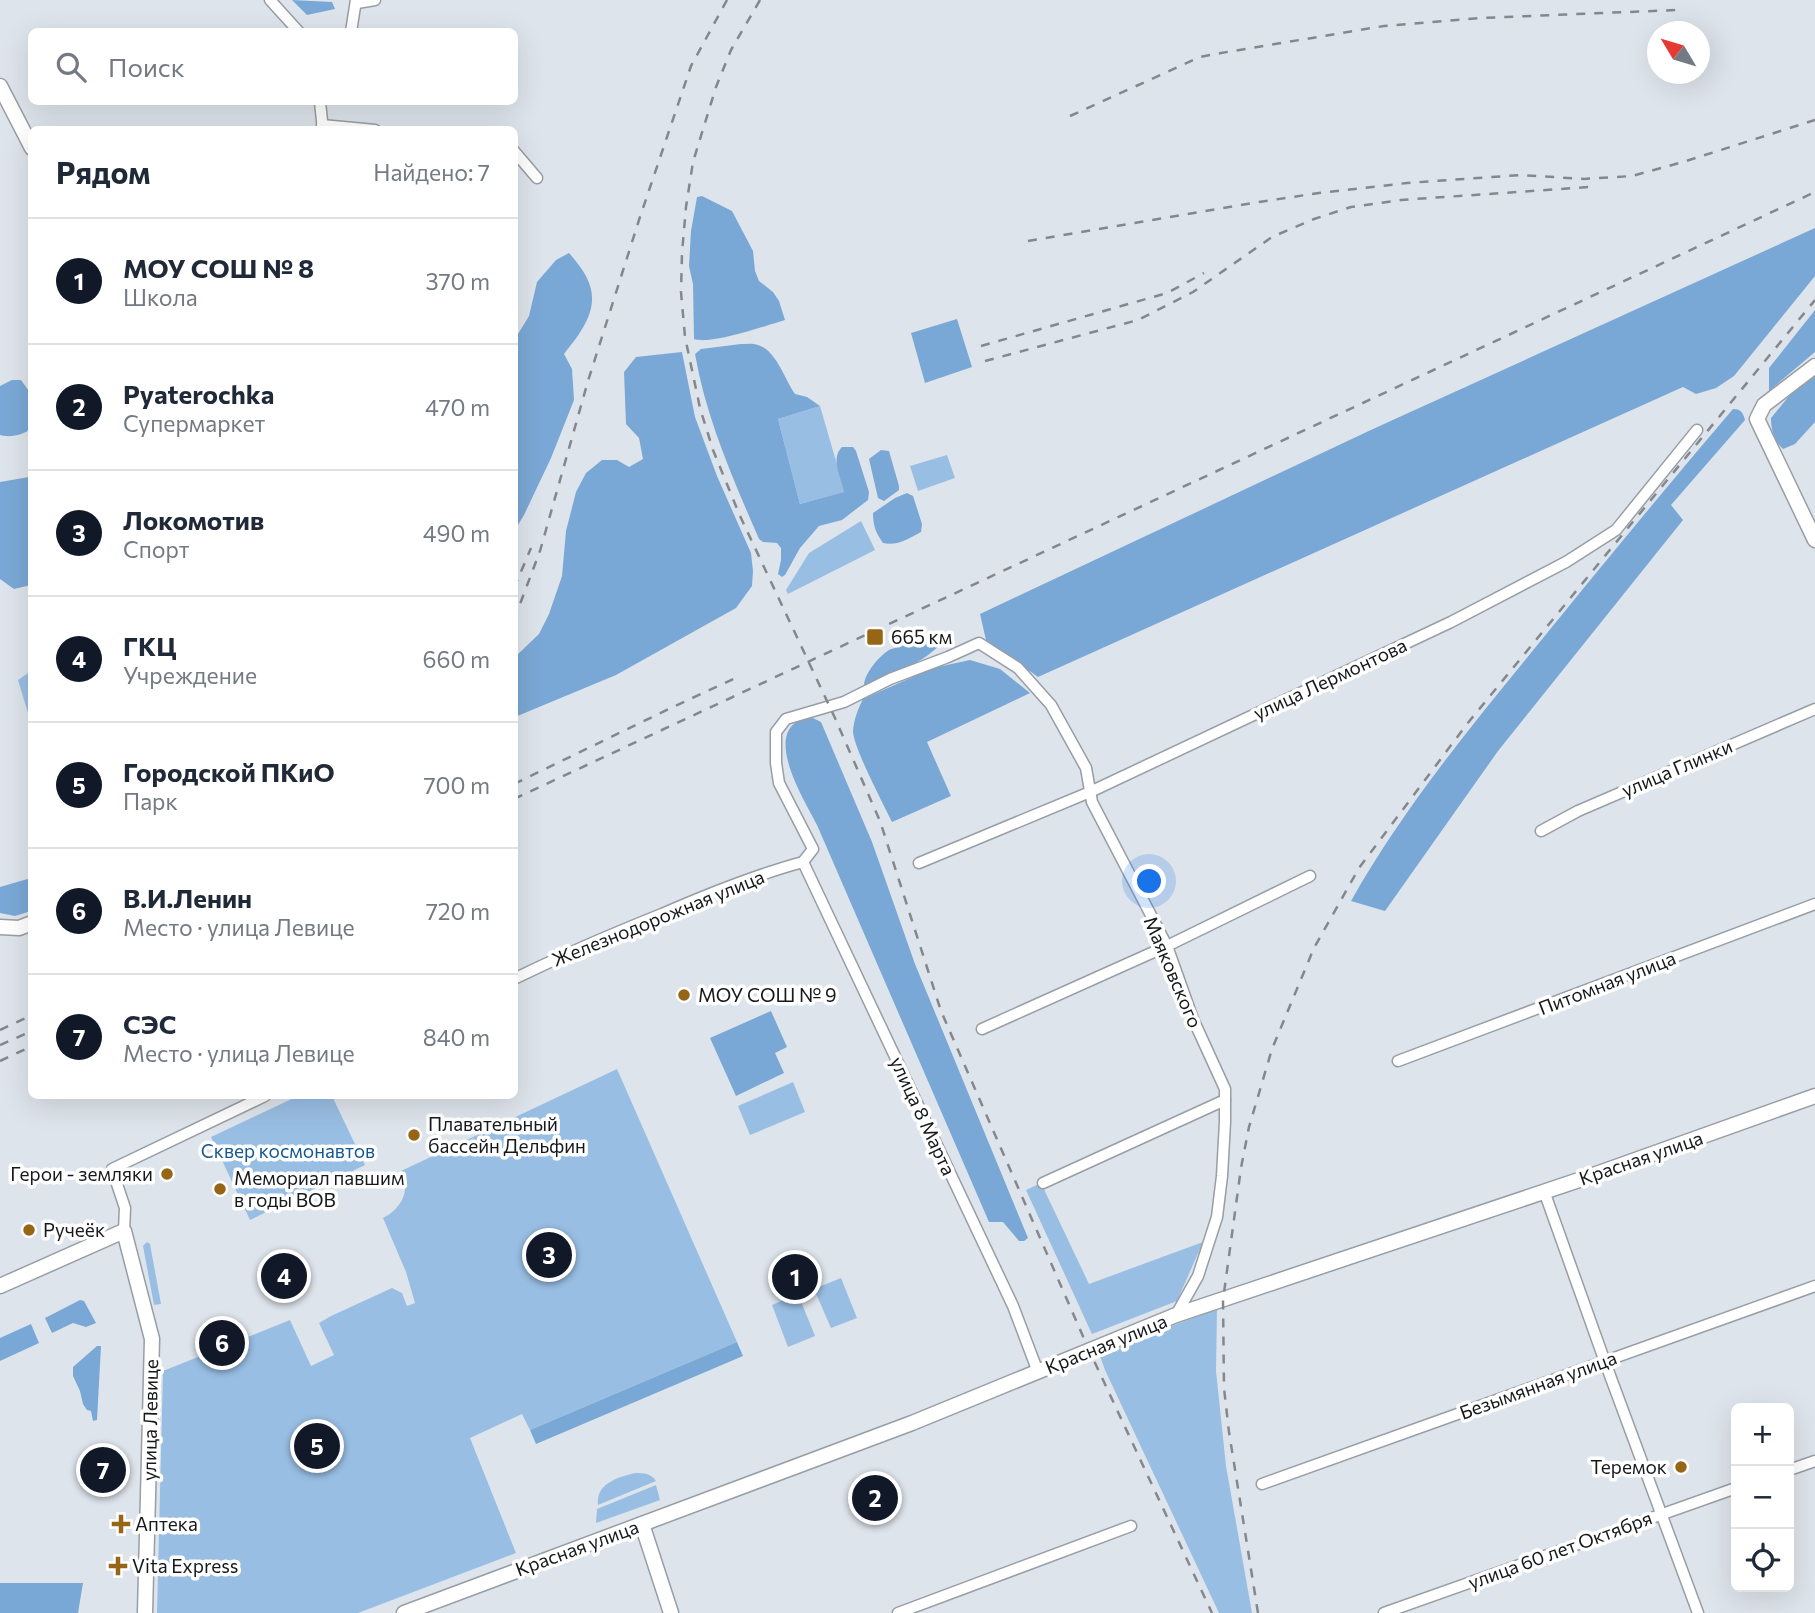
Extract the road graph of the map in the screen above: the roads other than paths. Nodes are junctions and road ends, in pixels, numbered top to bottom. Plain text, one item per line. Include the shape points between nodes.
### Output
1 (270, 0) edge
2 (375, 0) edge
3 (356, 1) edge
4 (295, 28) edge
5 (351, 28) edge
6 (0, 86) edge
7 (320, 105) edge
8 (323, 126) edge
9 (28, 140) edge
10 (518, 157) edge
11 (537, 178) dead end
12 (1815, 366) edge
13 (1697, 430) dead end
14 (1815, 540) edge
15 (1815, 709) edge
16 (1090, 792) junction
17 (1541, 831) dead end
18 (803, 862) junction
19 (919, 863) dead end
20 (1310, 876) dead end
21 (1815, 904) edge
22 (28, 925) edge
23 (0, 927) edge
24 (1167, 946) junction
25 (518, 977) edge
26 (982, 1029) dead end
27 (1398, 1061) dead end
28 (1815, 1096) edge
29 (259, 1099) edge
30 (1225, 1100) junction
31 (1043, 1183) dead end
32 (1544, 1191) junction
33 (124, 1231) junction
34 (0, 1286) edge
35 (1815, 1286) edge
36 (1176, 1315) junction
37 (1605, 1362) junction
38 (1038, 1372) junction
39 (1815, 1461) edge
40 (1794, 1468) edge
41 (1262, 1484) dead end
42 (1731, 1490) edge
43 (1661, 1514) junction
44 (642, 1524) junction
45 (1131, 1526) dead end
46 (145, 1613) edge
47 (404, 1613) edge
48 (671, 1613) edge
49 (898, 1613) edge
50 (1384, 1613) edge
51 (1698, 1613) edge

1 - 4 street
2 - 3 street
3 - 5 street
6 - 9 street
7 - 8 street
10 - 11 street
12 - 14 street via 1764,405 1757,418
13 - 16 street, улица Лермонтова via 1616,530 1566,562 1451,622
15 - 17 street, улица Глинки
16 - 18 street, Маяковского via 1086,768 1051,705 1018,668 979,643 844,702 786,719 776,732 776,763 779,783 813,849
16 - 19 street, улица Лермонтова
16 - 24 street, Маяковского
18 - 25 street, Железнодорожная улица via 681,906
18 - 38 street, улица 8 Марта via 1013,1306
20 - 24 street
21 - 27 street, Питомная улица
22 - 23 street
24 - 26 street
24 - 30 street, Маяковского via 1193,1020 1225,1089
28 - 32 street, Красная улица
29 - 33 street via 112,1169 125,1208
30 - 31 street
30 - 36 street, Маяковского via 1217,1217 1198,1276
32 - 36 street, Красная улица
32 - 37 street
33 - 34 street
33 - 46 street, улица Левице via 152,1339
35 - 37 street, Безымянная улица
36 - 38 street, Красная улица
37 - 41 street, Безымянная улица
37 - 43 street
38 - 44 street, Красная улица
39 - 40 street
42 - 43 street, улица 60 лет Октября
43 - 50 street, улица 60 лет Октября
43 - 51 street
44 - 47 street, Красная улица
44 - 48 street
45 - 49 street

